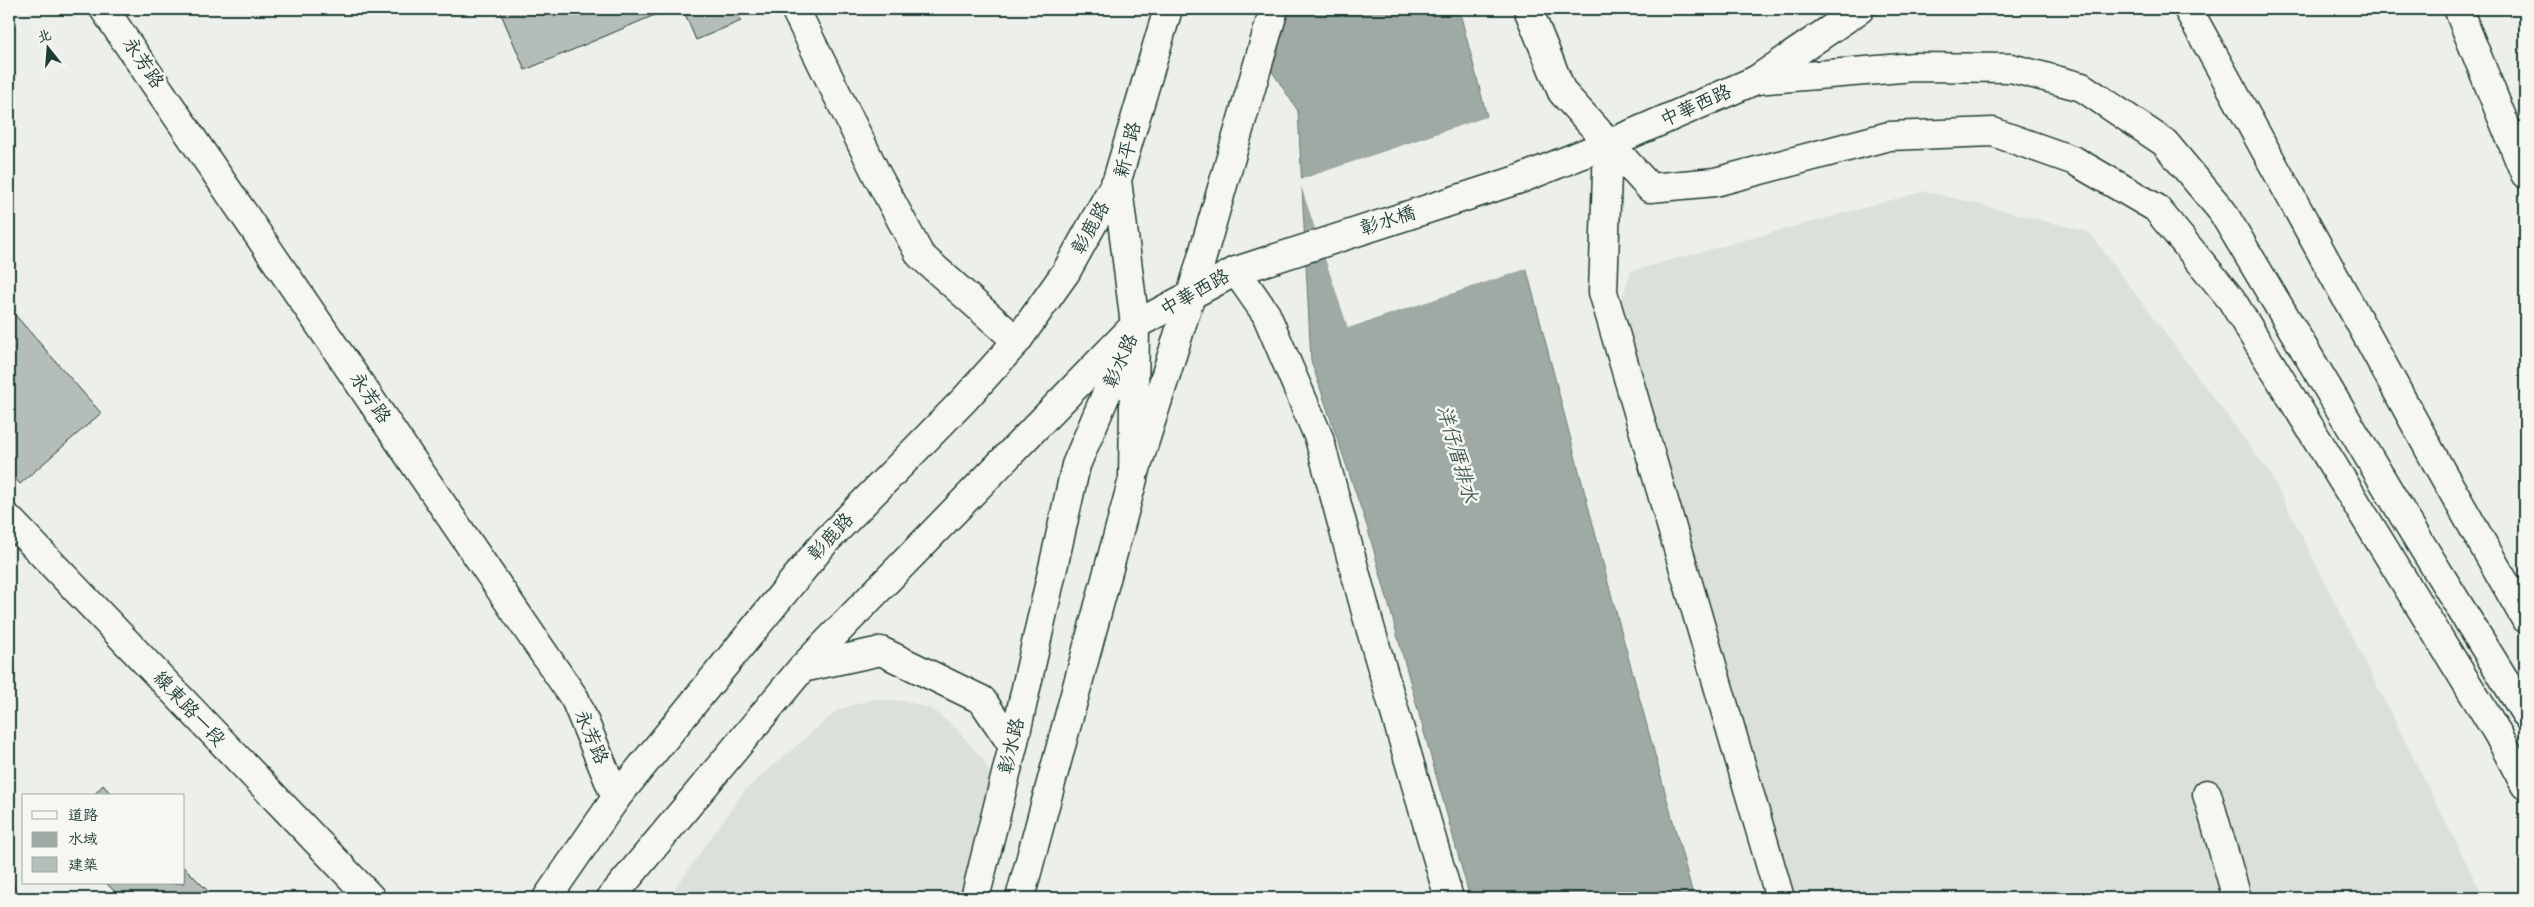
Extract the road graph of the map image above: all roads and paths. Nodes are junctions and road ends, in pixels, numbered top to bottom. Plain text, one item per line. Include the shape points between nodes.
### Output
1 (104, 9) edge
2 (795, 9) edge
3 (1168, 9) edge
4 (1274, 9) edge
5 (1528, 9) edge
6 (1860, 9) edge
7 (2188, 9) edge
8 (2458, 9) edge
9 (1756, 80) junction
10 (1608, 144) junction
11 (2525, 174) edge
12 (1520, 179) joint
13 (1117, 180) junction
14 (1246, 267) junction
15 (1191, 296) junction
16 (1135, 326) junction
17 (1017, 341) junction
18 (1133, 479) junction
19 (9, 519) edge
20 (2525, 618) edge
21 (802, 668) junction
22 (2525, 713) edge
23 (1013, 746) junction
24 (2525, 785) edge
25 (2207, 794) dead end
26 (616, 798) junction
27 (370, 898) edge
28 (547, 898) edge
29 (611, 898) edge
30 (974, 898) edge
31 (1020, 898) edge
32 (1449, 898) edge
33 (1780, 898) edge
34 (2237, 898) edge

1 - 26 main road, 永芳路 via 574,699
2 - 17 main road via 920,255
3 - 13 main road, 新平路
4 - 15 main road
5 - 10 main road via 1562,92
6 - 9 main road, 中華西路
7 - 20 main road
8 - 11 main road
9 - 10 main road, 中華西路
9 - 22 main road via 1914,66 2011,68 2082,87 2165,143 2222,211 2408,524
10 - 12 main road, 中華西路
10 - 24 main road via 1650,188 1714,182 1889,136 1993,132 2075,161 2156,208 2231,298 2498,734
10 - 33 main road via 1603,292
12 - 14 main road, 彰水橋
13 - 16 main road, 新平路
13 - 17 main road, 彰鹿路 via 1066,272
14 - 15 main road, 中華西路
14 - 32 main road via 1319,438
15 - 16 main road, 中華西路
15 - 18 main road
16 - 18 main road, 彰水路
16 - 21 main road
16 - 23 main road, 彰水路 via 1076,465
17 - 26 main road, 彰鹿路 via 825,542
18 - 31 main road, 彰水路
19 - 27 main road, 線東路一段
21 - 23 main road via 881,651 982,700
21 - 29 main road
23 - 30 main road, 彰水路
25 - 34 main road
26 - 28 main road, 彰鹿路

